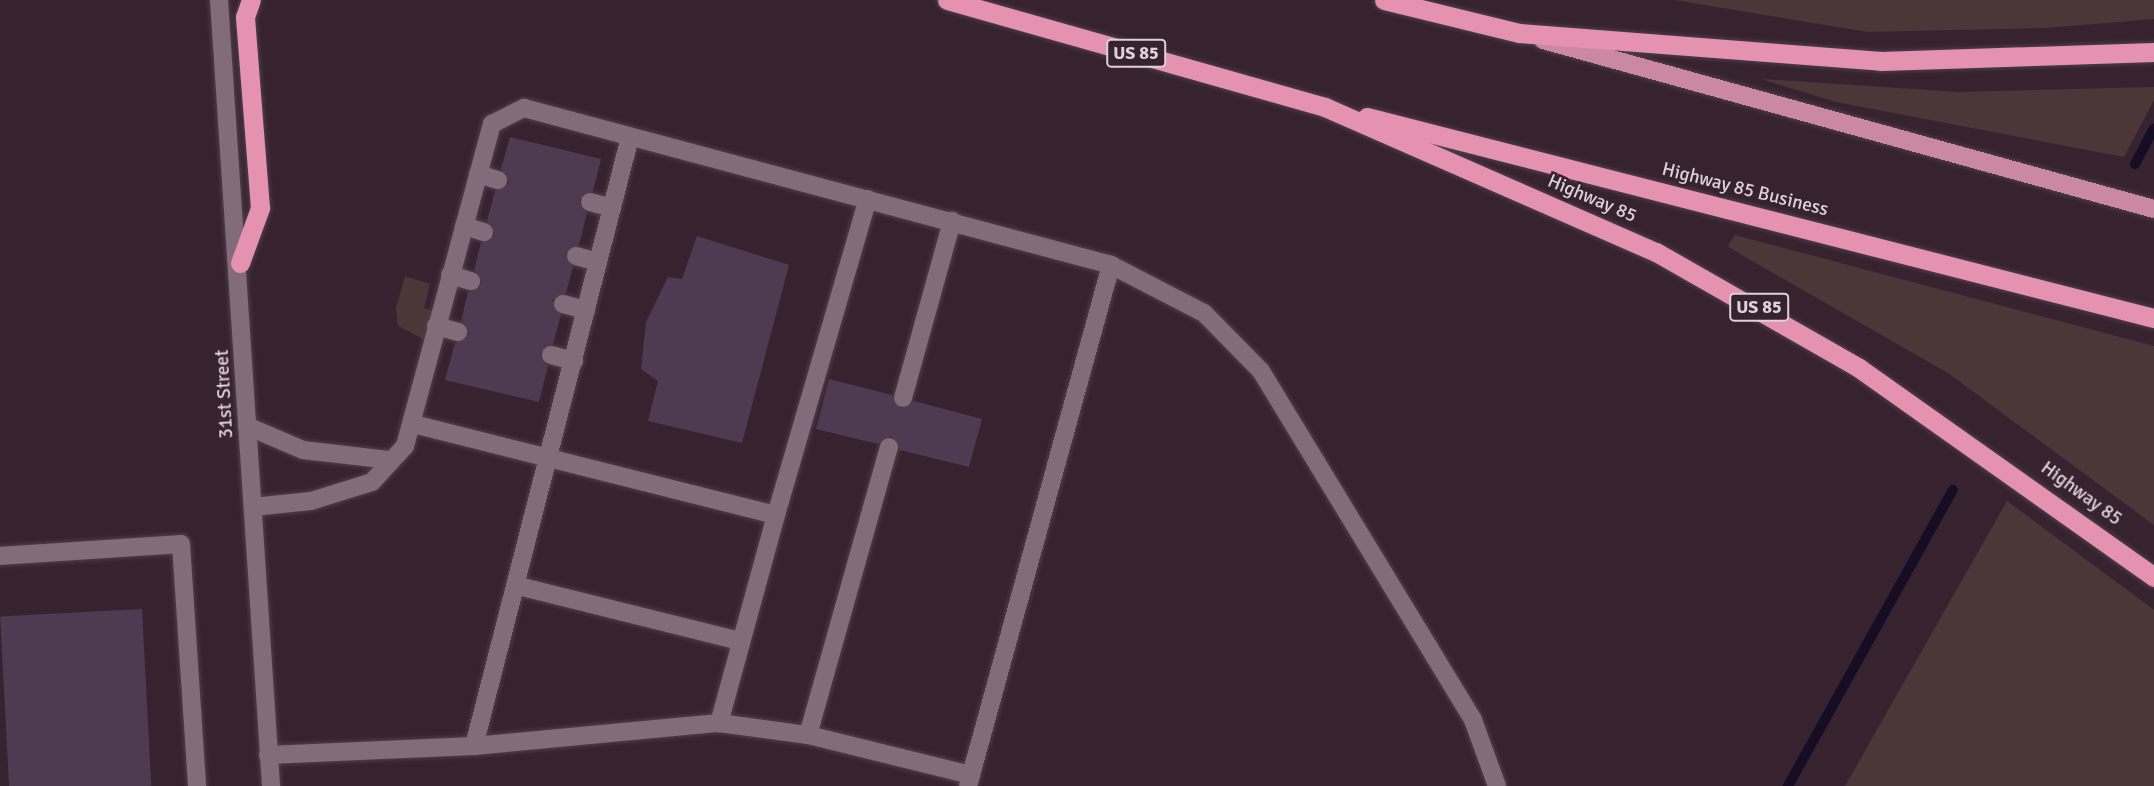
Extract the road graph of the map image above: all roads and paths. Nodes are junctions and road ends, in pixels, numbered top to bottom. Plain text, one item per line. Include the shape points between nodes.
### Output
1 (219, 0) edge
2 (251, 0) edge
3 (947, 0) edge
4 (1384, 0) edge
5 (1518, 33) junction
6 (2154, 52) edge
7 (1325, 107) junction
8 (630, 137) junction
9 (478, 174) junction
10 (498, 180) dead end
11 (868, 199) junction
12 (590, 202) dead end
13 (612, 208) junction
14 (2154, 209) edge
15 (952, 221) junction
16 (464, 226) junction
17 (484, 232) dead end
18 (576, 256) dead end
19 (598, 262) junction
20 (240, 263) junction
21 (1111, 265) junction
22 (450, 275) junction
23 (471, 281) dead end
24 (563, 304) dead end
25 (586, 310) junction
26 (2154, 318) edge
27 (436, 326) junction
28 (458, 332) dead end
29 (551, 355) dead end
30 (573, 361) junction
31 (903, 398) dead end
32 (413, 424) junction
33 (247, 426) junction
34 (889, 447) dead end
35 (547, 456) junction
36 (390, 460) junction
37 (253, 507) junction
38 (776, 515) junction
39 (0, 556) edge
40 (2154, 577) edge
41 (518, 586) junction
42 (741, 641) junction
43 (719, 723) junction
44 (808, 735) junction
45 (474, 746) junction
46 (268, 755) junction
47 (970, 780) edge
48 (197, 786) edge
49 (271, 786) edge
50 (1497, 786) edge

1 - 20 street, 31st Street
2 - 20 highway via 245,17 260,208
3 - 7 highway, Highway 85 / US 85
4 - 5 highway
5 - 6 highway via 1881,61
5 - 14 main road
7 - 26 highway, Highway 85 Business
7 - 40 highway, Highway 85 / US 85 via 1656,252 1737,293 1975,445
8 - 9 street via 524,108 492,124
8 - 11 street
8 - 13 street
9 - 10 street
9 - 16 street
11 - 15 street
11 - 38 street
12 - 13 street
13 - 19 street
15 - 21 street
15 - 31 street
16 - 17 street
16 - 22 street
18 - 19 street
19 - 25 street
20 - 33 street, 31st Street
21 - 47 street
21 - 50 street via 1204,313 1261,370 1473,720
22 - 23 street
22 - 27 street
24 - 25 street
25 - 30 street
27 - 28 street
27 - 32 street
29 - 30 street
30 - 35 street
32 - 35 street
32 - 36 street via 405,446
33 - 36 street via 303,450
33 - 37 street, 31st Street
34 - 44 street
35 - 38 street
35 - 41 street
36 - 37 street via 372,482 341,493
37 - 46 street, 31st Street
38 - 42 street
39 - 48 street via 181,544
41 - 42 street
41 - 45 street
42 - 43 street
43 - 44 street
43 - 45 street
44 - 47 street
45 - 46 street
46 - 49 street, 31st Street

